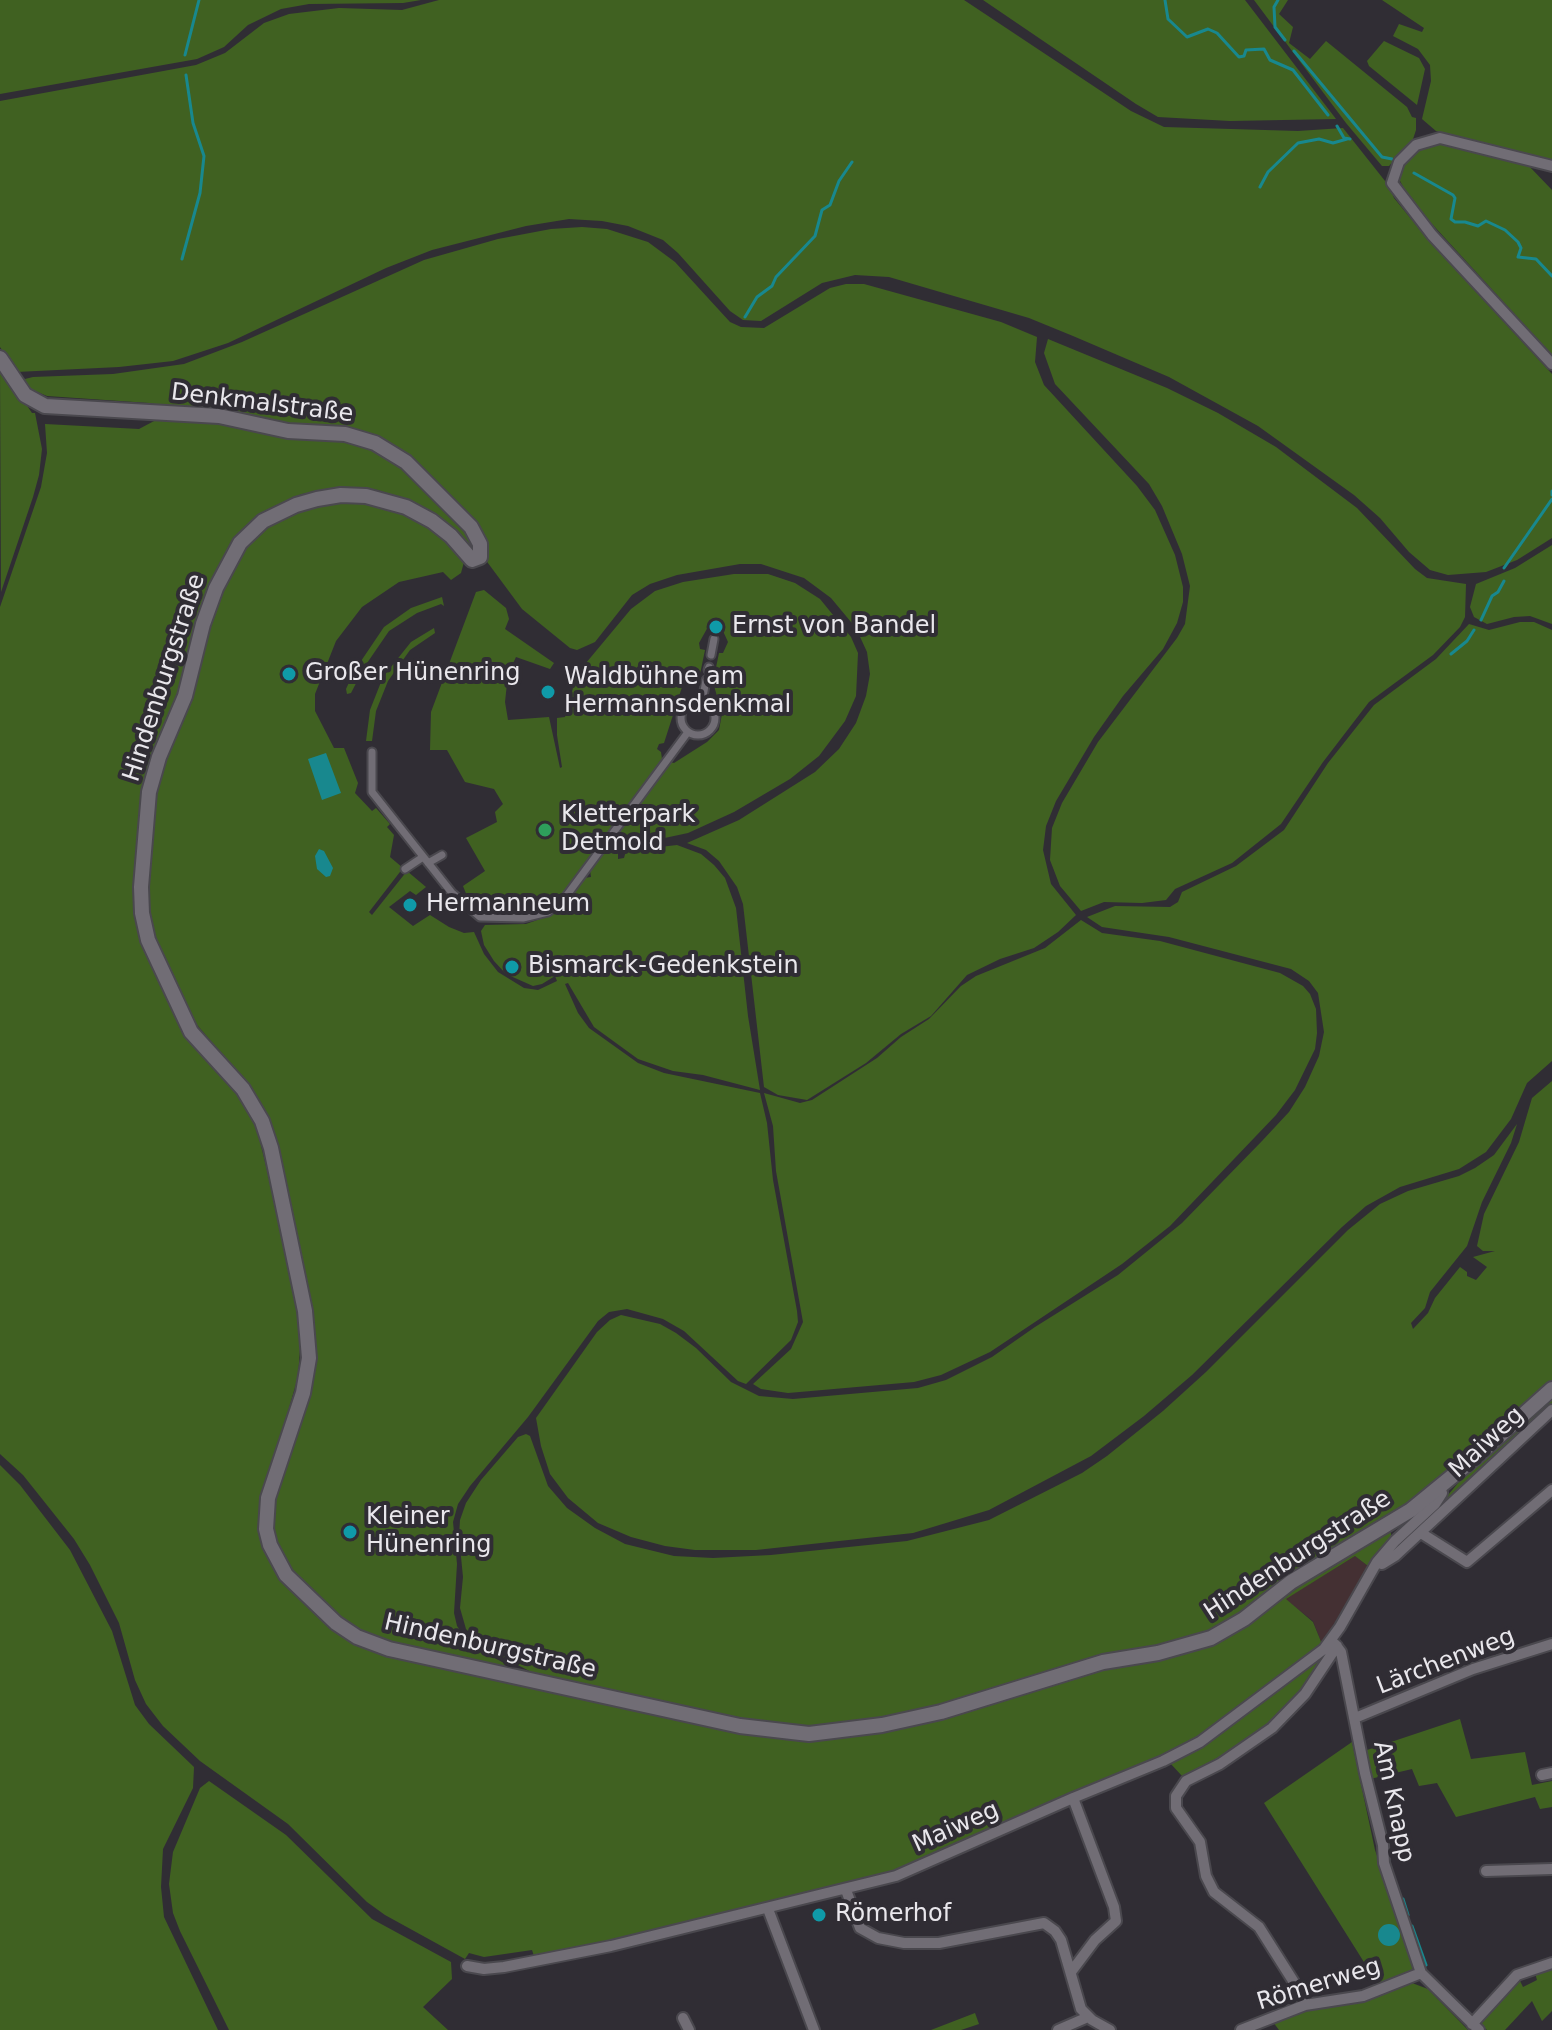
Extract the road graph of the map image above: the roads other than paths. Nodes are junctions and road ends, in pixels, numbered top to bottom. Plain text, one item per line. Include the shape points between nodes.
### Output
1 (1552, 166) edge
2 (0, 358) edge
3 (1552, 364) edge
4 (477, 560) joint
5 (714, 639) dead end
6 (700, 647) dead end
7 (709, 666) junction
8 (702, 702) junction
9 (688, 732) junction
10 (372, 752) dead end
11 (442, 855) dead end
12 (425, 860) junction
13 (405, 869) dead end
14 (1552, 1389) edge
15 (1552, 1410) edge
16 (1440, 1487) junction
17 (1552, 1490) edge
18 (1421, 1533) junction
19 (1377, 1562) junction
20 (1334, 1643) junction
21 (1552, 1644) edge
22 (1355, 1718) junction
23 (1073, 1798) junction
24 (1552, 1869) edge
25 (1486, 1871) dead end
26 (846, 1890) junction
27 (768, 1909) junction
28 (1552, 1963) edge
29 (467, 1966) dead end
30 (1071, 1972) junction
31 (1421, 1973) junction
32 (1305, 2005) junction
33 (1088, 2017) junction
34 (683, 2018) dead end
35 (1476, 2027) edge
36 (689, 2030) edge
37 (814, 2030) edge
38 (1058, 2030) edge
39 (1110, 2030) edge
40 (1241, 2030) edge

1 - 3 street via 1440,138 1416,145 1399,162 1392,183 1467,276
2 - 4 main road, Denkmalstraße via 25,395 45,406 219,416 288,431 345,434 384,447 471,527 481,548
4 - 16 main road, Hindenburgstraße via 423,516 366,496 317,499 263,521 240,543 216,588 185,696 149,792 141,887 148,940 191,1032 243,1089 265,1129 305,1311 309,1358 303,1393 266,1514 276,1560 303,1594 357,1637 389,1649 771,1732 835,1733 941,1712 1103,1662 1211,1638
5 - 7 street
6 - 7 street
7 - 8 street
8 - 9 street via 687,705 683,719
8 - 9 street via 715,718 712,729
9 - 12 street via 566,900 549,914 479,920
10 - 12 street via 372,792
11 - 12 street
12 - 13 street
14 - 16 main road, Hindenburgstraße
15 - 18 street, Maiweg
16 - 19 street, Maiweg via 1435,1504
17 - 18 street via 1467,1562
18 - 19 street, Maiweg via 1387,1562
19 - 20 street, Maiweg
20 - 22 street, Am Knapp via 1341,1652
20 - 23 street, Maiweg via 1200,1742
20 - 32 street via 1305,1694 1272,1728 1186,1781 1176,1796 1176,1808 1200,1842 1214,1892 1259,1927
21 - 22 street, Lärchenweg via 1473,1669
22 - 31 street, Am Knapp via 1384,1863
23 - 26 street, Maiweg via 896,1876
23 - 30 street via 1116,1921
24 - 25 street
26 - 27 street, Maiweg
26 - 30 street via 860,1928 904,1943 939,1943 1044,1923 1061,1940
27 - 29 street, Maiweg via 543,1960 484,1969
27 - 37 street
28 - 35 street via 1517,1975
30 - 33 street
31 - 32 street, Römerweg via 1363,1996
31 - 35 street
32 - 40 street, Römerweg
33 - 38 street
33 - 39 street
34 - 36 street

